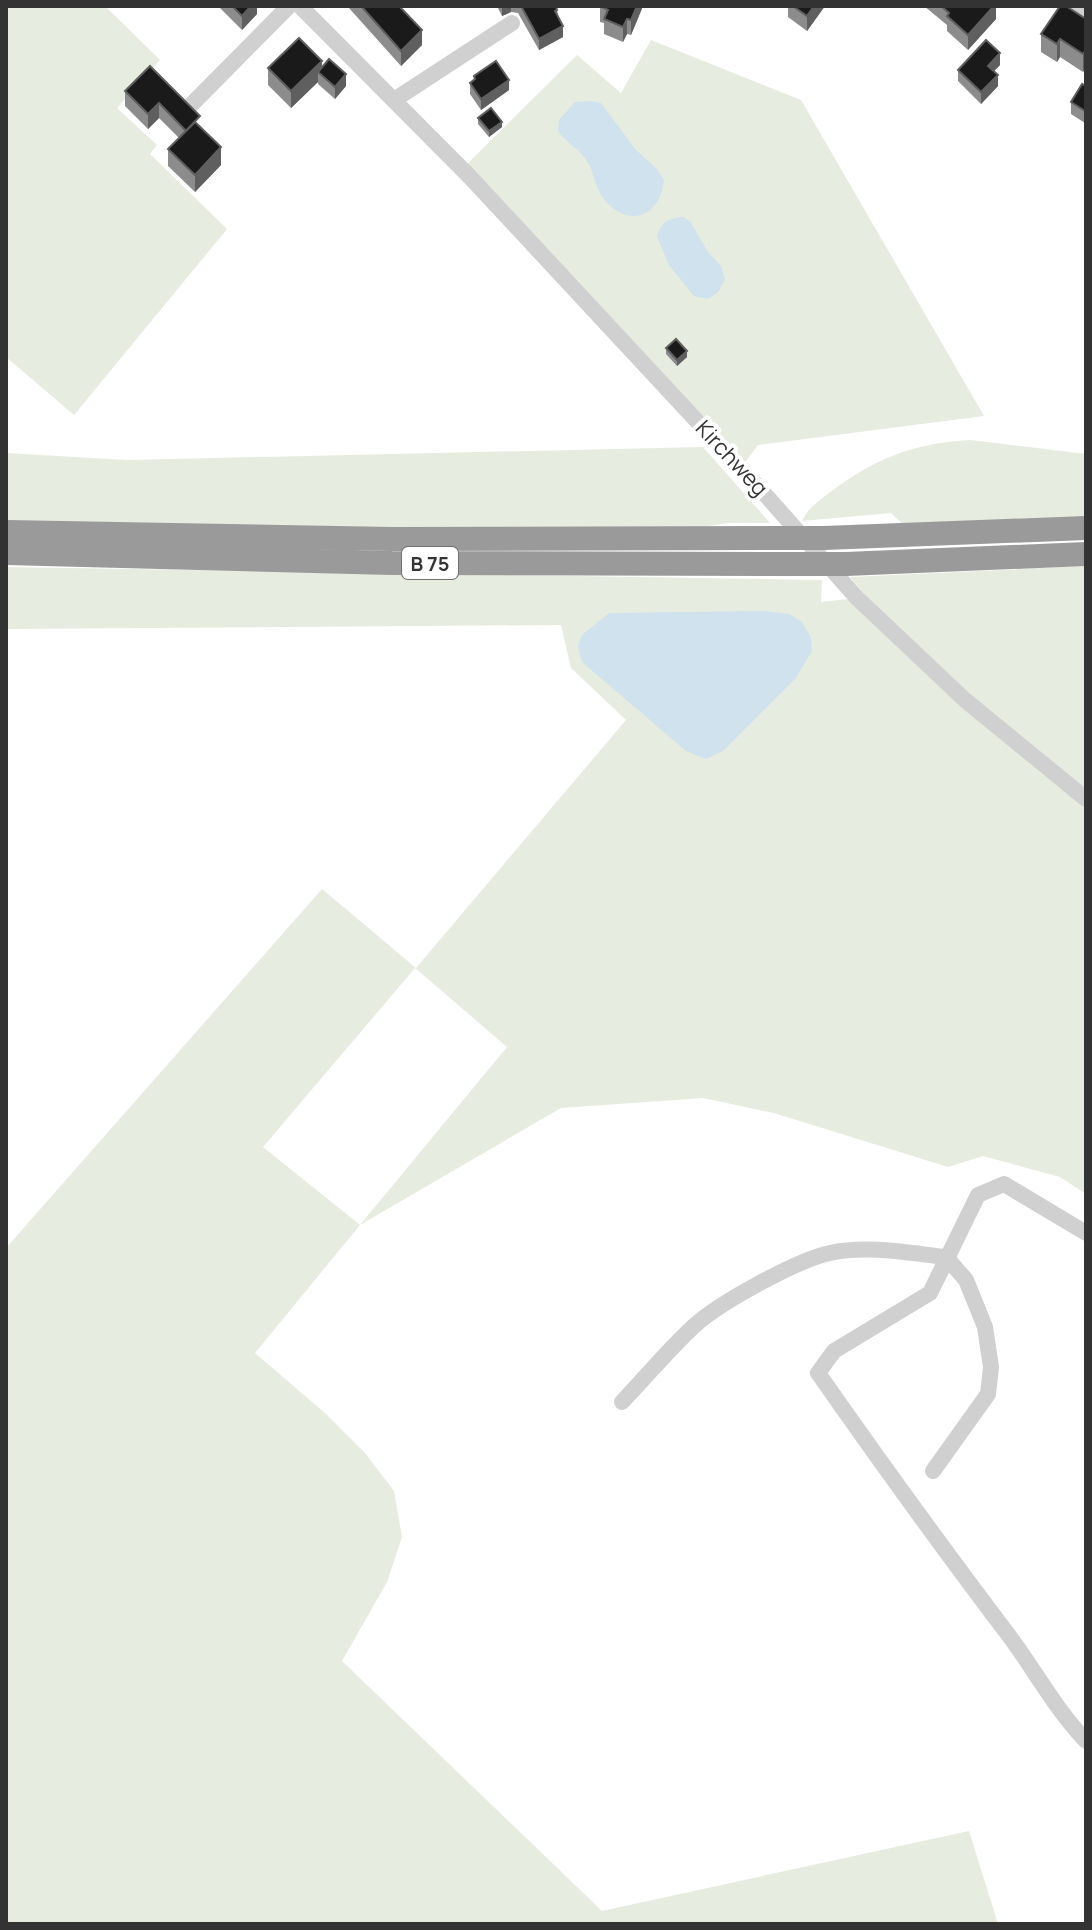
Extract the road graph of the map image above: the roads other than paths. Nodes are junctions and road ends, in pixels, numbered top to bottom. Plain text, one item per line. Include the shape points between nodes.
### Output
1 (289, 6) edge
2 (300, 6) edge
3 (1079, 6) edge
4 (1086, 11) edge
5 (512, 23) dead end
6 (394, 100) junction
7 (189, 107) edge
8 (1086, 528) edge
9 (6, 532) edge
10 (1086, 554) edge
11 (6, 555) edge
12 (1086, 799) edge
13 (1086, 1233) edge
14 (946, 1257) junction
15 (622, 1402) dead end
16 (933, 1471) dead end
17 (1086, 1741) edge

1 - 7 street
2 - 6 street, Kirchweg
3 - 4 street
5 - 6 street
6 - 12 street, Kirchweg via 752,479 857,598 965,700
8 - 9 highway, B 75, bridge via 824,538 392,539
10 - 11 highway, B 75, bridge via 846,564
13 - 14 street via 1004,1184 978,1195
14 - 15 street via 831,1253 797,1265 696,1324
14 - 16 street via 966,1280 985,1327 991,1367 988,1394
14 - 17 street via 930,1293 834,1351 818,1373 1063,1718

